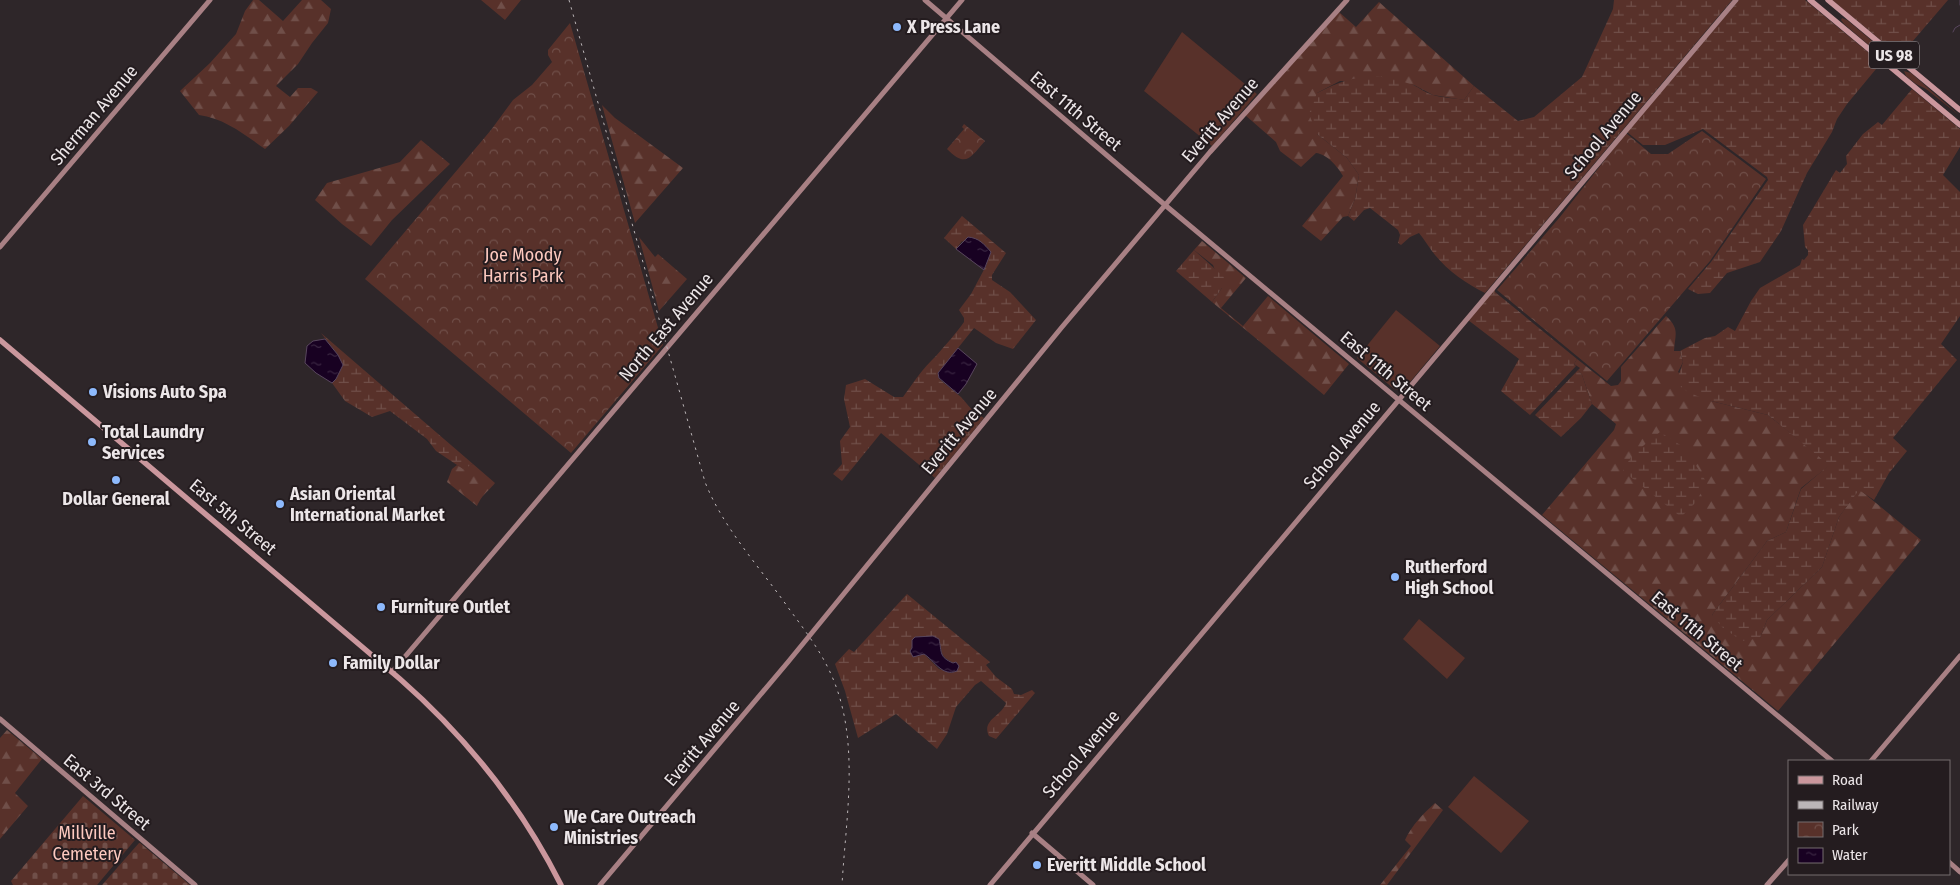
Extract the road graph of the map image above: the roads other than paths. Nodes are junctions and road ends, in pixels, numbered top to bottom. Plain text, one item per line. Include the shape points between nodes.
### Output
1 (210, 0) edge
2 (925, 0) edge
3 (962, 0) edge
4 (1346, 0) edge
5 (1736, 0) edge
6 (1810, 0) edge
7 (1828, 0) edge
8 (946, 18) junction
9 (1960, 110) edge
10 (1960, 125) edge
11 (1165, 205) junction
12 (0, 247) edge
13 (0, 340) edge
14 (1399, 399) junction
15 (1960, 656) edge
16 (392, 672) junction
17 (0, 719) edge
18 (1831, 760) edge
19 (1873, 760) edge
20 (1032, 833) junction
21 (1788, 861) edge
22 (1950, 863) edge
23 (1960, 872) edge
24 (195, 885) edge
25 (561, 885) edge
26 (600, 885) edge
27 (990, 885) edge
28 (1093, 885) edge
29 (1767, 885) edge

1 - 12 street, Sherman Avenue
2 - 8 street, East 11th Street
3 - 8 street, North East Avenue
4 - 11 street, Everitt Avenue
5 - 14 street, School Avenue
6 - 10 main road, US 98
7 - 9 main road, US 98
8 - 11 street, East 11th Street
8 - 16 street, North East Avenue
11 - 14 street, East 11th Street
11 - 26 street, Everitt Avenue
13 - 16 main road, East 5th Street
14 - 18 street, East 11th Street
14 - 20 street, School Avenue
15 - 19 street
16 - 25 main road, East 5th Street via 474,752 506,793
17 - 24 street, East 3rd Street
20 - 27 street, School Avenue
20 - 28 street
21 - 29 street
22 - 23 street

